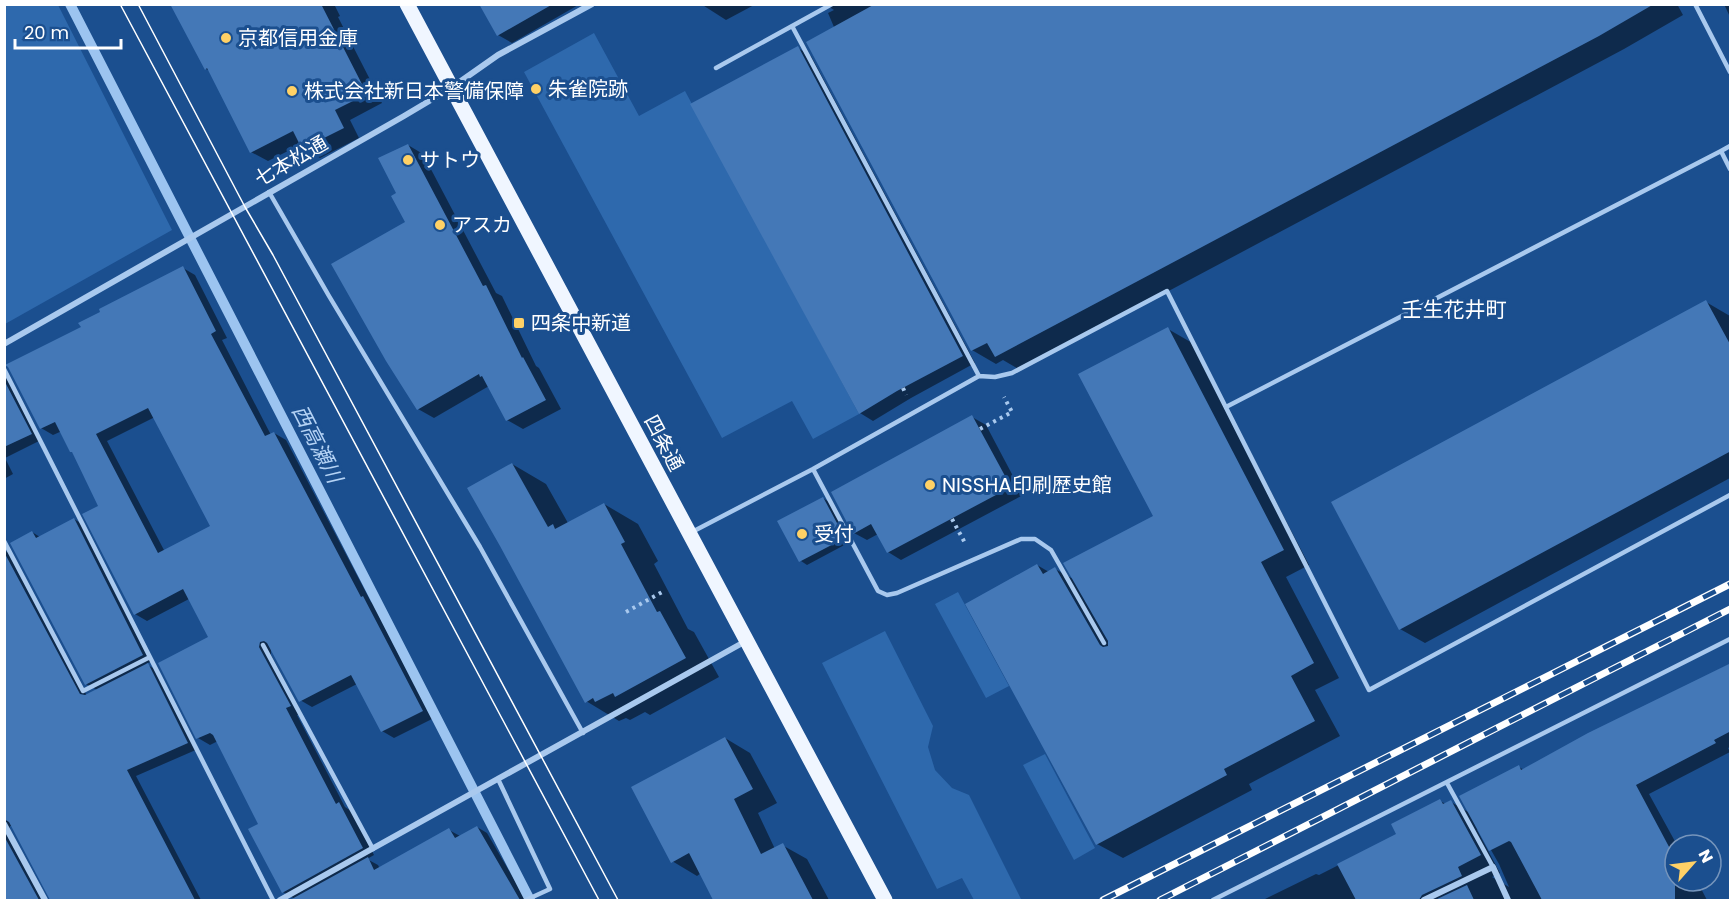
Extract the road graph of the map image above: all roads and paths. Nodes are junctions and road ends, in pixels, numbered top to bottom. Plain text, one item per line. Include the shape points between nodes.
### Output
1 (407, 4) edge
2 (592, 4) edge
3 (832, 4) edge
4 (1695, 4) edge
5 (792, 26) junction
6 (716, 68) dead end
7 (1731, 72) edge
8 (451, 88) junction
9 (1731, 146) edge
10 (1721, 151) junction
11 (1731, 169) edge
12 (269, 192) junction
13 (4, 345) edge
14 (4, 369) edge
15 (979, 376) junction
16 (1226, 407) junction
17 (813, 469) junction
18 (1731, 495) edge
19 (689, 533) junction
20 (4, 541) edge
21 (664, 591) dead end
22 (626, 612) dead end
23 (1731, 639) edge
24 (746, 641) junction
25 (1104, 643) dead end
26 (263, 645) dead end
27 (150, 657) junction
28 (583, 733) junction
29 (498, 779) junction
30 (1447, 783) junction
31 (4, 824) edge
32 (373, 849) junction
33 (1493, 867) junction
34 (45, 900) edge
35 (273, 900) edge
36 (280, 900) edge
37 (526, 900) edge
38 (885, 900) edge
39 (1213, 900) edge
40 (1425, 900) edge
41 (1508, 900) edge

1 - 8 main road, 四条通
2 - 8 street, 七本松通 via 498,55
3 - 5 lane
4 - 7 lane
5 - 6 lane
5 - 15 lane
8 - 12 street, 七本松通
8 - 19 main road, 四条通
9 - 10 lane
10 - 11 lane
10 - 16 lane
12 - 13 street, 七本松通
12 - 28 lane via 480,546
14 - 27 lane
15 - 16 lane via 1012,373 1167,291
15 - 17 lane
16 - 18 lane via 1369,690
17 - 19 lane
17 - 25 lane via 878,591 887,595 897,593 1021,539 1035,539 1051,550
19 - 24 main road, 四条通
20 - 27 lane via 83,691
21 - 22 path
23 - 30 lane
24 - 28 street
24 - 38 main road, 四条通
26 - 32 lane
27 - 35 lane
28 - 29 street
29 - 32 street
29 - 37 lane via 550,889
30 - 33 lane
30 - 39 lane
31 - 34 street
32 - 36 street
33 - 40 street
33 - 41 street

